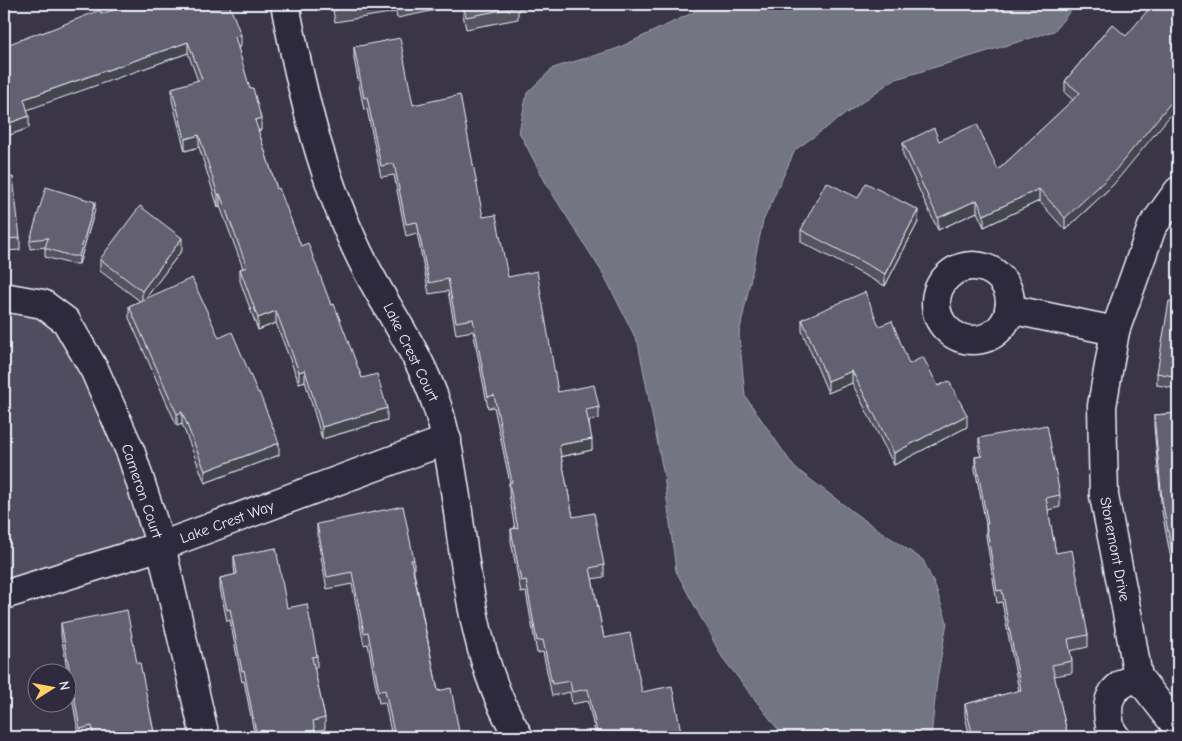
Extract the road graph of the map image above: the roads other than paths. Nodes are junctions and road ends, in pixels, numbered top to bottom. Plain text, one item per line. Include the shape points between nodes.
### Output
1 (285, 4) edge
2 (1178, 191) edge
3 (4, 298) edge
4 (1009, 309) dead end
5 (1115, 331) junction
6 (448, 440) junction
7 (161, 546) junction
8 (4, 595) edge
9 (1138, 677) junction
10 (1178, 728) edge
11 (205, 737) edge
12 (519, 737) edge
13 (1116, 737) edge

1 - 6 street, Lake Crest Court via 298,76 331,188 366,268 406,334 425,374
2 - 5 street, Stonemont Drive via 1152,227
3 - 7 street, Cameron Court via 43,304 66,321 95,371 131,453
4 - 5 street
5 - 9 street, Stonemont Drive via 1102,406 1104,496
6 - 7 street, Lake Crest Way
6 - 12 street, Lake Crest Court via 480,640 496,691
7 - 8 street, Lake Crest Way
7 - 11 street, Cameron Court
9 - 10 street, Stonemont Drive
9 - 13 street via 1123,682 1112,693 1107,707 1111,732

